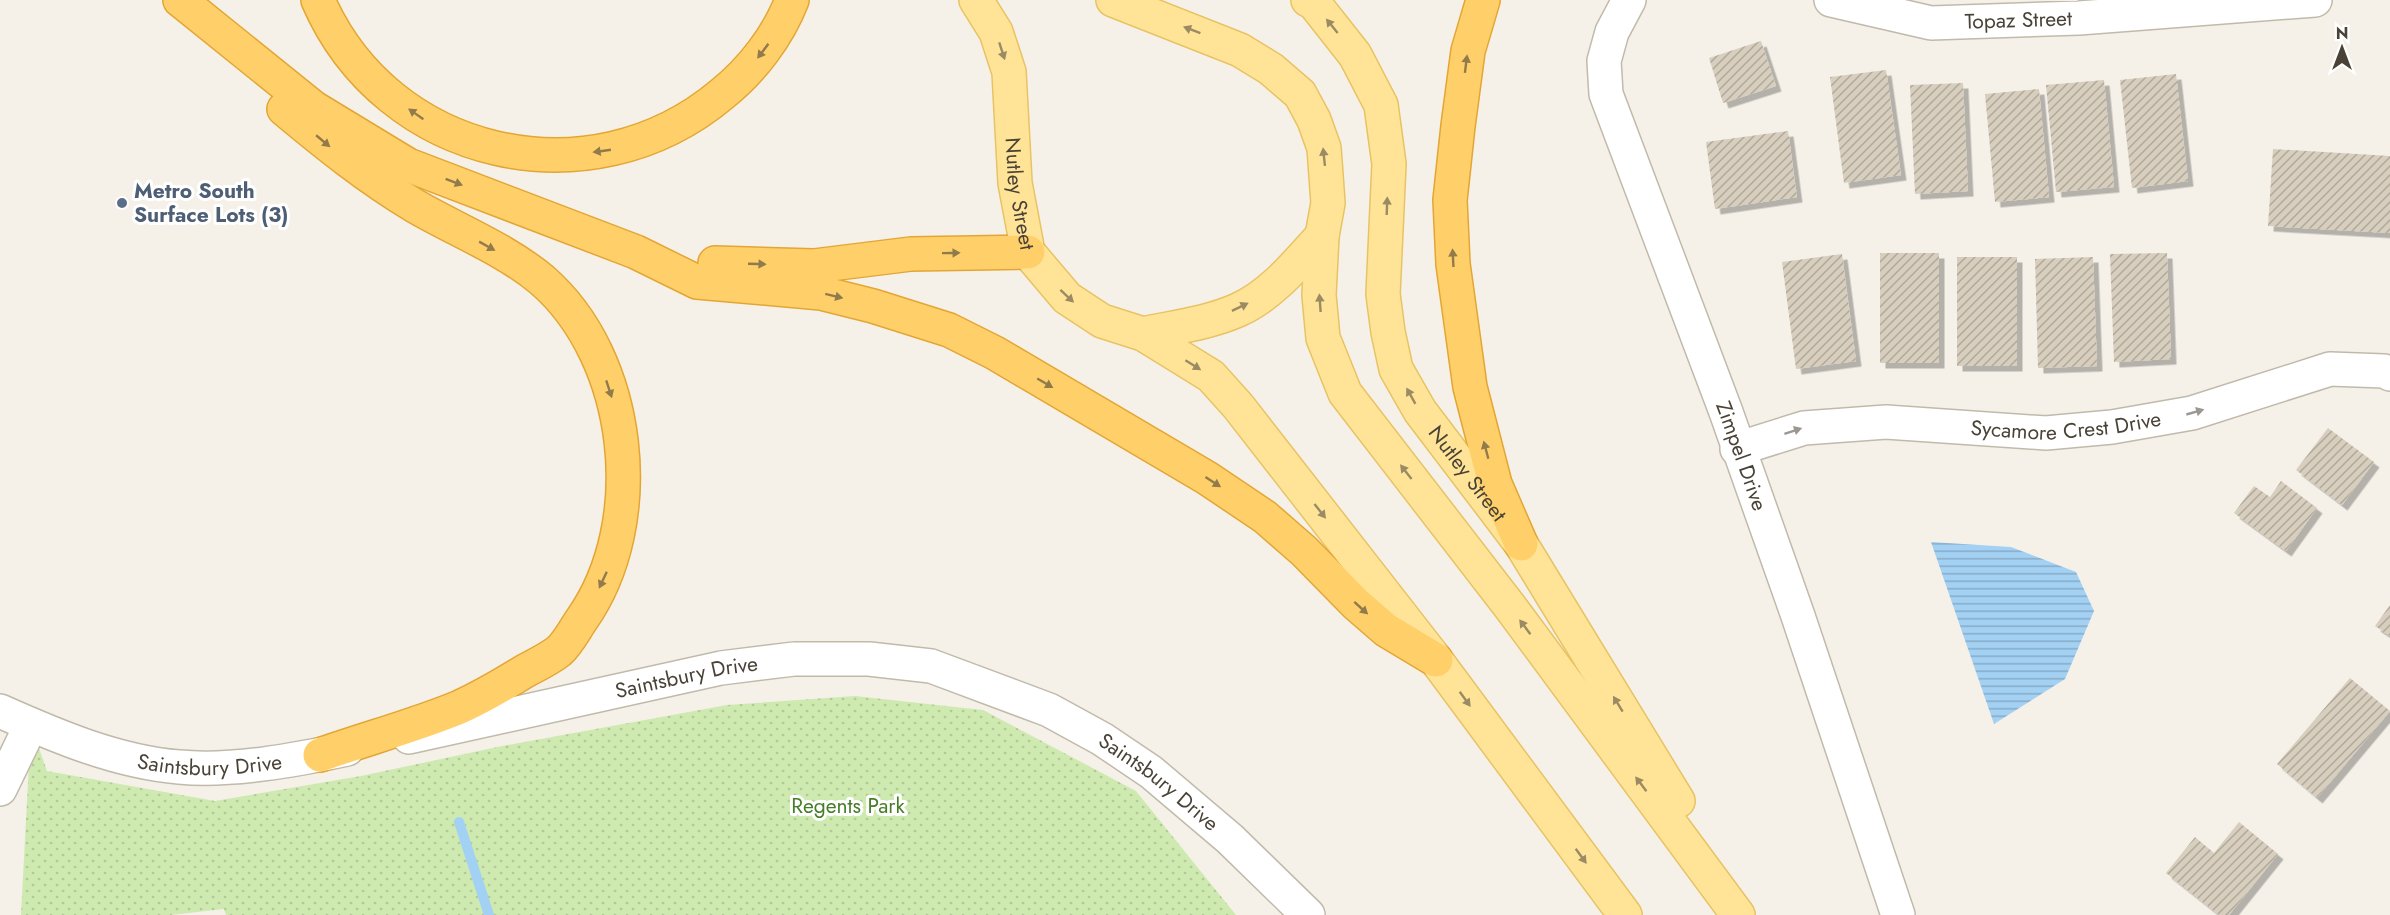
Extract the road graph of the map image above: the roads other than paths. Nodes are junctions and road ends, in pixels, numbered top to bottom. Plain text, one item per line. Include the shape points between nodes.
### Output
1 (174, 0) edge
2 (180, 0) edge
3 (318, 0) edge
4 (792, 0) edge
5 (976, 0) edge
6 (1113, 0) edge
7 (1308, 0) edge
8 (1484, 0) edge
9 (1629, 0) edge
10 (1831, 0) edge
11 (2315, 0) edge
12 (1322, 236) junction
13 (636, 252) junction
14 (1028, 252) junction
15 (1143, 334) junction
16 (2390, 374) edge
17 (1737, 449) junction
18 (1521, 544) junction
19 (1436, 660) junction
20 (0, 711) edge
21 (31, 725) junction
22 (320, 755) junction
23 (0, 789) edge
24 (1308, 915) edge
25 (1624, 915) edge
26 (1738, 915) edge
27 (1747, 915) edge
28 (1898, 915) edge

1 -> 22 highway via 251,82 337,153 413,204 543,281 583,326 619,418 624,471 621,519 607,571 595,597 560,650 460,707
2 -> 13 highway via 314,108 408,165
4 -> 3 highway via 765,49 737,82 703,111 661,134 618,149 573,156 528,155 489,147 433,126 371,82 328,23
5 -> 14 main road, Nutley Street via 996,32 1009,72 1015,183
12 -> 6 main road via 1328,203 1324,148 1300,94 1271,69 1240,50
18 -> 7 main road, Nutley Street via 1420,411 1396,369 1383,294 1389,164 1381,105 1355,55
18 -> 8 highway via 1495,484 1470,387 1453,264 1450,200 1458,126 1468,51
9 - 17 street, Zimpel Drive via 1612,32 1604,61 1606,94
10 - 11 street, Topaz Street via 1931,23 2079,18
15 -> 12 main road, Nutley Street via 1239,309 1266,292
26 -> 12 main road via 1511,608 1345,393 1323,338 1319,295
13 -> 14 highway via 713,263 814,266 911,254
13 -> 19 highway via 697,282 821,293 949,330 995,353 1207,478 1265,517 1386,630
14 -> 15 main road, Nutley Street via 1067,298 1102,321
15 -> 19 main road, Nutley Street via 1211,376 1238,406
17 -> 16 street, Sycamore Crest Drive via 1804,428 1886,422 2046,433 2112,427 2192,413 2330,369
17 - 28 street, Zimpel Drive via 1798,616
27 -> 18 main road, Nutley Street
19 -> 25 main road, Nutley Street
20 - 21 street, Saintsbury Drive
21 - 22 street, Saintsbury Drive via 115,754 180,768 253,765
21 - 23 street
22 - 24 street, Saintsbury Drive via 721,668 794,658 869,658 931,666 1048,710 1102,739 1151,772 1230,839

